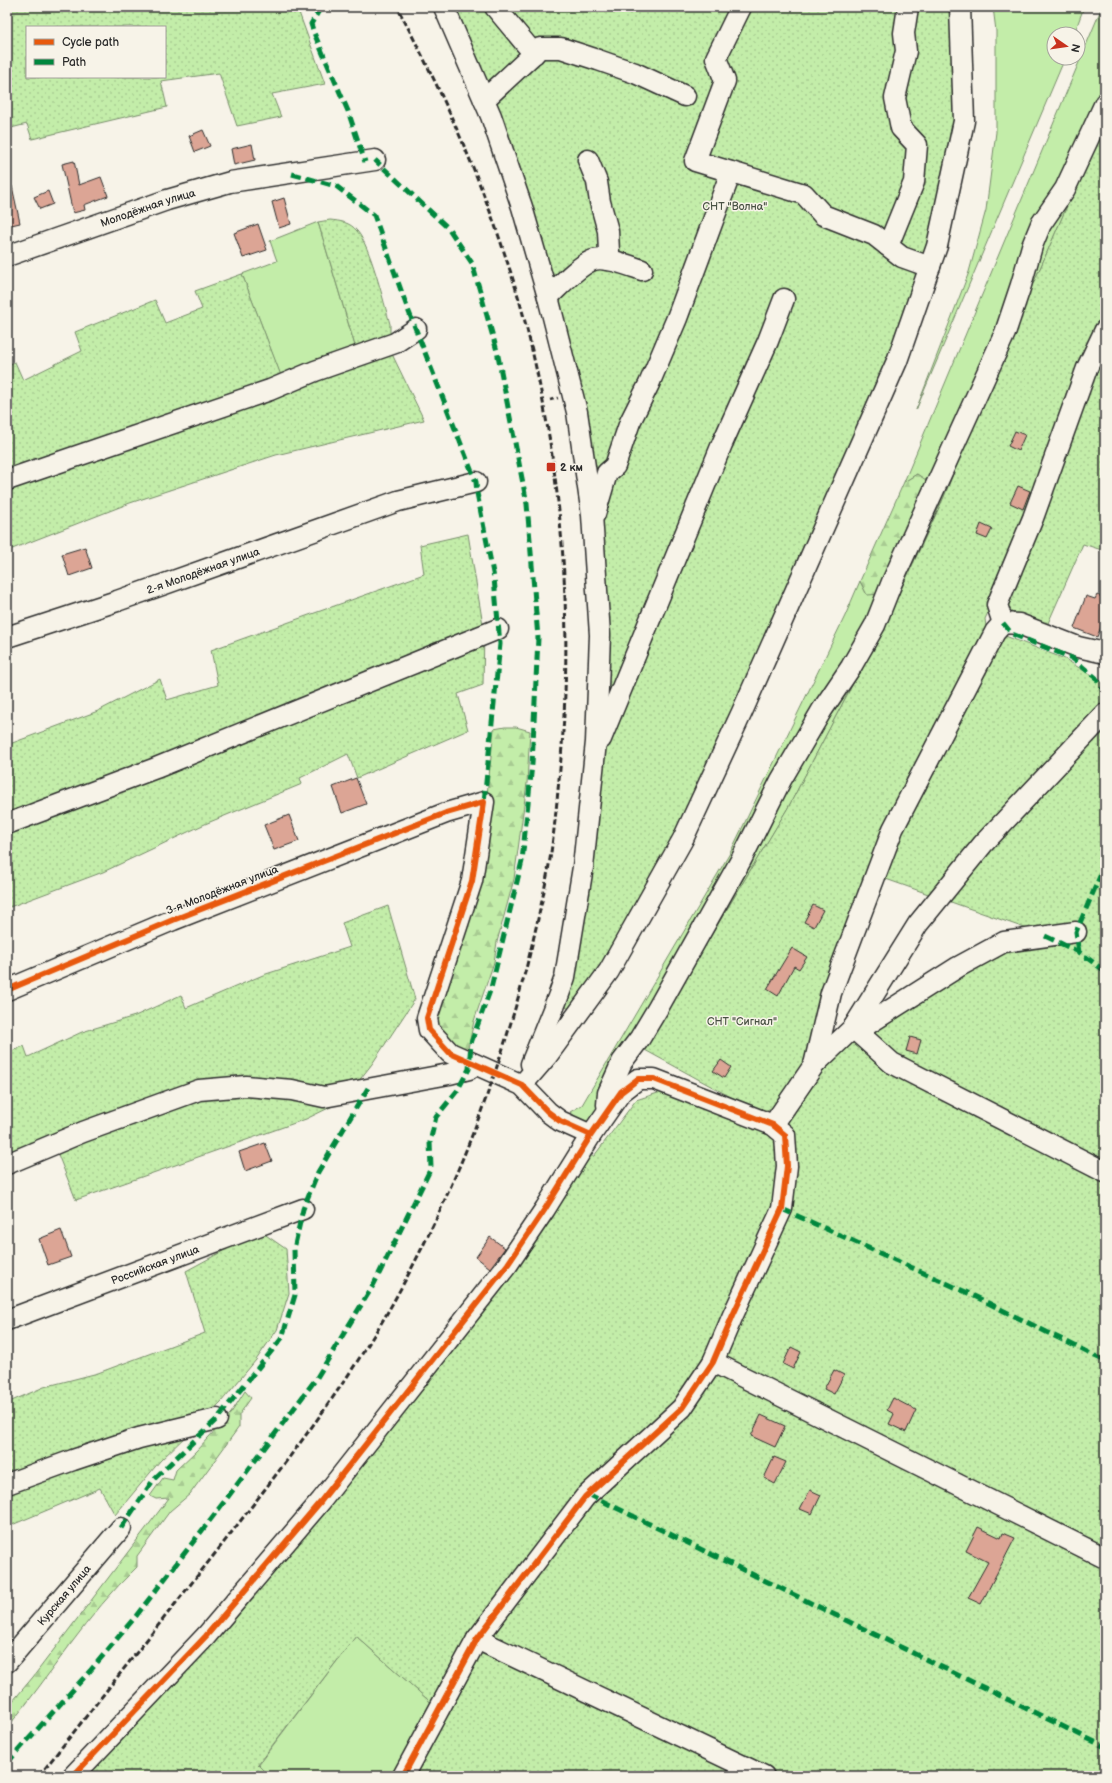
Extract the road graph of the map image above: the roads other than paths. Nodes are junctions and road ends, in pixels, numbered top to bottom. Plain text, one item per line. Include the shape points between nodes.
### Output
1 (444, 7) edge
2 (495, 7) edge
3 (741, 7) edge
4 (908, 7) edge
5 (960, 7) edge
6 (534, 54) junction
7 (685, 96) dead end
8 (484, 100) junction
9 (1105, 103) edge
10 (375, 160) dead end
11 (588, 160) dead end
12 (731, 172) junction
13 (888, 246) junction
14 (7, 256) edge
15 (607, 260) junction
16 (930, 267) junction
17 (642, 270) dead end
18 (548, 297) junction
19 (784, 299) dead end
20 (416, 330) dead end
21 (1105, 330) edge
22 (7, 480) edge
23 (476, 482) dead end
24 (592, 524) junction
25 (1003, 623) junction
26 (498, 629) dead end
27 (7, 637) edge
28 (1105, 652) edge
29 (1105, 714) edge
30 (595, 751) junction
31 (7, 824) edge
32 (1076, 932) dead end
33 (7, 990) edge
34 (853, 1028) junction
35 (474, 1064) junction
36 (814, 1066) junction
37 (522, 1085) junction
38 (605, 1115) junction
39 (773, 1125) junction
40 (592, 1135) junction
41 (7, 1164) edge
42 (1105, 1172) edge
43 (303, 1209) dead end
44 (7, 1320) edge
45 (713, 1362) junction
46 (217, 1419) dead end
47 (7, 1484) edge
48 (121, 1528) dead end
49 (1105, 1558) edge
50 (477, 1639) junction
51 (7, 1662) edge
52 (73, 1776) edge
53 (404, 1776) edge
54 (764, 1776) edge

1 - 8 street
2 - 6 street
3 - 12 street via 716,58 725,81 695,161
4 - 13 street via 904,33 906,51 895,98 901,128 917,145 914,182
5 - 16 street via 964,121 937,246
6 - 7 street via 540,48 561,48 635,73
6 - 8 street
8 - 18 street via 522,207
9 - 38 street via 1065,189 1041,224 1005,333 874,625 781,780 741,860 658,1008 622,1062 608,1093
10 - 14 street, Молодёжная улица via 230,182 167,200
11 - 15 street via 597,182 608,231
12 - 13 street via 804,194 823,215 874,235
12 - 24 street via 677,318 630,422 615,466 607,473
13 - 16 street via 902,257
15 - 17 street
15 - 18 street via 591,260
16 - 37 street via 897,361 683,839 609,971 547,1056
18 - 24 street via 577,412
19 - 30 street
20 - 22 street via 395,343 270,390
21 - 25 street via 1087,368 1033,518 997,605
23 - 27 street, 2-я Молодёжная улица via 398,501 117,601
24 - 30 street via 600,635
25 - 28 street via 1019,624 1078,647
25 - 36 street via 995,632 893,829 831,993
26 - 31 street via 156,768
29 - 34 street via 982,844 918,924
30 - 37 street via 583,867 564,977
32 - 34 street via 1004,942 958,967 865,1026
33 - 35 street, 3-я Молодёжная улица via 173,920 446,813 484,802 472,881 427,1018 429,1030 450,1053
34 - 36 street
34 - 42 street via 892,1063
35 - 37 street
35 - 41 street via 468,1069 449,1074 324,1097 292,1090 246,1086 199,1090 83,1132
36 - 39 street
37 - 40 street via 560,1121
38 - 39 street via 621,1092 638,1079 654,1079
38 - 40 street
39 - 45 street via 785,1135 787,1166 782,1209
40 - 52 street via 508,1264 320,1502 206,1636
43 - 44 street, Российская улица
45 - 49 street
45 - 50 street via 682,1408 585,1497
46 - 47 street via 139,1438
48 - 51 street, Курская улица
50 - 53 street
50 - 54 street

